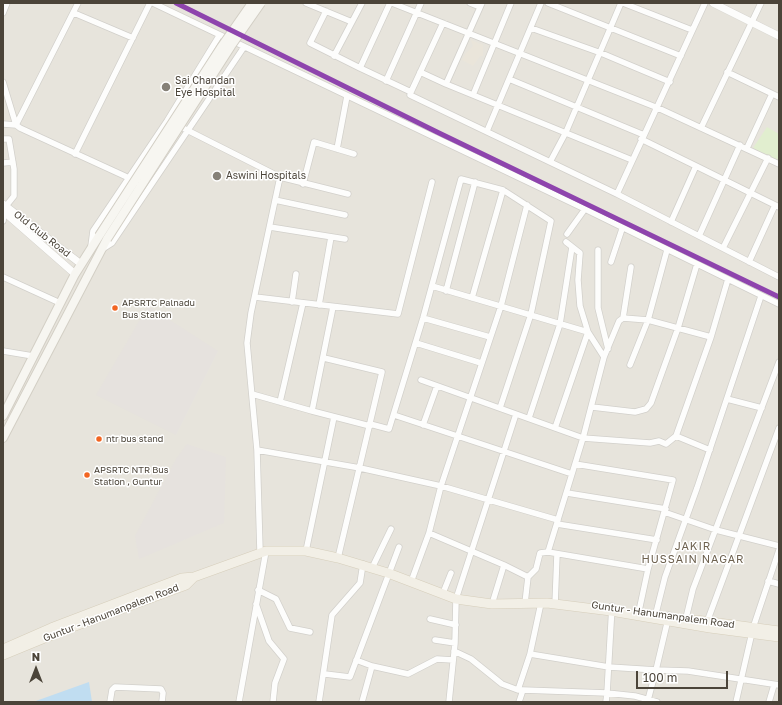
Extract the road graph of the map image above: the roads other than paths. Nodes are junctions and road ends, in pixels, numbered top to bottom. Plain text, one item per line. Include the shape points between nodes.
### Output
1 (7, 3) edge
2 (78, 3) edge
3 (151, 3) edge
4 (252, 3) edge
5 (262, 3) edge
6 (306, 3) edge
7 (362, 3) edge
8 (391, 3) edge
9 (421, 3) edge
10 (470, 3) edge
11 (511, 3) edge
12 (541, 3) edge
13 (548, 3) edge
14 (622, 3) edge
15 (705, 3) edge
16 (713, 3) edge
17 (761, 3) edge
18 (481, 5) edge
19 (326, 11) junction
20 (3, 13) edge
21 (74, 13) junction
22 (417, 13) junction
23 (352, 22) junction
24 (752, 22) junction
25 (443, 23) junction
26 (531, 28) junction
27 (611, 28) junction
28 (692, 30) junction
29 (468, 33) junction
30 (219, 36) junction
31 (779, 36) edge
32 (133, 38) junction
33 (495, 43) junction
34 (244, 47) junction
35 (520, 53) junction
36 (601, 53) junction
37 (334, 56) junction
38 (681, 56) junction
39 (360, 68) junction
40 (420, 72) junction
41 (727, 72) junction
42 (509, 79) junction
43 (589, 80) junction
44 (386, 81) junction
45 (3, 82) edge
46 (670, 82) junction
47 (446, 84) junction
48 (411, 92) junction
49 (772, 94) junction
50 (473, 95) junction
51 (347, 96) junction
52 (779, 97) edge
53 (498, 106) junction
54 (576, 108) junction
55 (658, 108) junction
56 (167, 120) junction
57 (3, 124) edge
58 (16, 125) junction
59 (701, 128) junction
60 (189, 130) junction
61 (487, 131) junction
62 (566, 132) junction
63 (643, 137) junction
64 (3, 139) edge
65 (740, 145) junction
66 (337, 148) junction
67 (747, 148) junction
68 (75, 154) junction
69 (354, 154) dead end
70 (768, 158) junction
71 (632, 160) junction
72 (13, 162) junction
73 (550, 162) junction
74 (3, 163) edge
75 (779, 164) edge
76 (696, 166) junction
77 (280, 177) junction
78 (129, 178) junction
79 (725, 181) junction
80 (432, 182) dead end
81 (475, 182) junction
82 (303, 184) junction
83 (503, 190) junction
84 (348, 194) dead end
85 (617, 194) junction
86 (750, 194) junction
87 (275, 200) junction
88 (528, 205) junction
89 (777, 206) edge
90 (4, 208) edge
91 (584, 209) junction
92 (346, 215) dead end
93 (3, 221) edge
94 (671, 222) junction
95 (270, 227) junction
96 (622, 228) junction
97 (567, 234) dead end
98 (699, 236) junction
99 (331, 237) junction
100 (344, 239) dead end
101 (566, 242) dead end
102 (92, 246) junction
103 (572, 247) junction
104 (723, 248) junction
105 (101, 250) junction
106 (598, 250) dead end
107 (667, 250) junction
108 (611, 262) dead end
109 (749, 262) junction
110 (81, 264) junction
111 (697, 264) junction
112 (631, 267) dead end
113 (75, 274) junction
114 (296, 274) dead end
115 (778, 274) edge
116 (3, 278) edge
117 (728, 279) junction
118 (432, 286) junction
119 (446, 291) junction
120 (761, 296) junction
121 (255, 298) junction
122 (472, 298) junction
123 (292, 302) junction
124 (60, 303) junction
125 (303, 303) junction
126 (779, 304) edge
127 (318, 305) junction
128 (501, 306) junction
129 (333, 307) junction
130 (532, 314) junction
131 (423, 318) junction
132 (624, 318) junction
133 (648, 320) junction
134 (560, 324) junction
135 (678, 328) junction
136 (588, 332) junction
137 (490, 337) junction
138 (711, 337) junction
139 (416, 343) junction
140 (3, 351) edge
141 (606, 353) junction
142 (33, 356) junction
143 (324, 358) junction
144 (779, 362) edge
145 (481, 363) junction
146 (630, 365) dead end
147 (421, 380) dead end
148 (437, 386) junction
149 (252, 394) junction
150 (470, 397) junction
151 (727, 399) junction
152 (280, 402) junction
153 (592, 407) junction
154 (500, 408) junction
155 (762, 408) junction
156 (312, 411) junction
157 (394, 414) junction
158 (516, 414) junction
159 (3, 416) edge
160 (334, 417) junction
161 (529, 418) junction
162 (370, 425) junction
163 (423, 425) junction
164 (555, 428) junction
165 (779, 428) edge
166 (457, 436) junction
167 (676, 436) junction
168 (3, 438) edge
169 (584, 438) junction
170 (257, 450) junction
171 (710, 450) junction
172 (502, 452) junction
173 (324, 462) junction
174 (575, 464) junction
175 (360, 468) junction
176 (572, 474) junction
177 (441, 486) junction
178 (567, 493) junction
179 (487, 500) junction
180 (663, 509) junction
181 (686, 519) junction
182 (557, 522) junction
183 (391, 529) dead end
184 (716, 530) junction
185 (428, 533) junction
186 (738, 537) junction
187 (657, 540) junction
188 (779, 546) edge
189 (399, 547) dead end
190 (472, 550) junction
191 (779, 550) edge
192 (263, 551) junction
193 (306, 551) junction
194 (548, 552) junction
195 (558, 554) junction
196 (338, 558) junction
197 (363, 564) junction
198 (504, 565) junction
199 (372, 568) junction
200 (648, 569) junction
201 (388, 573) junction
202 (452, 573) dead end
203 (194, 577) junction
204 (528, 578) junction
205 (768, 580) junction
206 (411, 582) junction
207 (779, 584) edge
208 (258, 590) junction
209 (443, 593) junction
210 (456, 600) junction
211 (524, 603) junction
212 (550, 603) junction
213 (256, 604) junction
214 (492, 604) junction
215 (611, 609) junction
216 (639, 611) junction
217 (656, 613) junction
218 (669, 618) junction
219 (686, 618) junction
220 (430, 619) dead end
221 (707, 622) junction
222 (456, 625) junction
223 (752, 631) junction
224 (779, 631) edge
225 (310, 632) dead end
226 (779, 637) edge
227 (435, 640) dead end
228 (455, 643) junction
229 (3, 649) edge
230 (454, 651) junction
231 (530, 654) junction
232 (3, 655) edge
233 (356, 660) junction
234 (453, 660) junction
235 (372, 666) junction
236 (609, 667) junction
237 (656, 670) junction
238 (325, 674) junction
239 (742, 679) junction
240 (776, 685) edge
241 (521, 690) junction
242 (607, 693) junction
243 (648, 700) junction
244 (110, 702) edge
245 (162, 702) edge
246 (239, 702) edge
247 (273, 702) edge
248 (319, 702) edge
249 (362, 702) edge
250 (449, 702) edge
251 (519, 702) edge
252 (606, 702) edge
253 (657, 702) edge
254 (736, 702) edge
255 (769, 702) edge

1 - 20 street
2 - 21 street
3 - 30 street
3 - 32 street
4 - 102 main road, bridge
5 - 105 main road, bridge via 227,52
6 - 19 street
7 - 23 street
8 - 22 street
8 - 39 street
9 - 22 street
10 - 18 street
11 - 33 street
12 - 26 street
13 - 27 street
14 - 27 street
14 - 28 street
15 - 28 street
16 - 24 street
17 - 24 street
18 - 29 street
19 - 23 street
19 - 37 street via 310,43
21 - 32 street
21 - 58 street
22 - 25 street
22 - 44 street
23 - 37 street
24 - 31 street
24 - 41 street
25 - 29 street
25 - 40 street
26 - 35 street
26 - 36 street
27 - 36 street
27 - 38 street
28 - 38 street
29 - 33 street
29 - 47 street
30 - 34 street
30 - 56 street
32 - 68 street
33 - 35 street
33 - 50 street
34 - 51 street
34 - 60 street
35 - 42 street
35 - 43 street
36 - 43 street
36 - 46 street
37 - 39 street
38 - 46 street
39 - 44 street
40 - 47 street
40 - 48 street
41 - 49 street
41 - 59 street
42 - 53 street
42 - 54 street
43 - 54 street
43 - 55 street
44 - 48 street
45 - 58 street
46 - 55 street
47 - 50 street
48 - 61 street via 410,95
49 - 52 street
49 - 67 street
50 - 53 street
51 - 66 street
51 - 91 street
53 - 61 street
53 - 62 street
54 - 62 street
54 - 63 street
55 - 59 street
55 - 63 street
56 - 60 street
56 - 78 street
57 - 58 street
58 - 68 street
59 - 65 street
60 - 77 street
60 - 105 street via 112,243
61 - 73 street
62 - 71 street
62 - 73 street
63 - 71 street
63 - 76 street
64 - 72 street via 9,140
65 - 67 street
65 - 79 street
66 - 69 street
66 - 82 street via 314,142
67 - 70 street
68 - 78 street
70 - 75 street
70 - 86 street
71 - 85 street
72 - 74 street
72 - 90 street via 14,194
73 - 85 street
76 - 79 street
76 - 94 street
77 - 82 street
77 - 87 street
78 - 102 street via 93,232
79 - 86 street
79 - 98 street
80 - 129 street via 398,314
81 - 83 street
81 - 118 street via 461,179
81 - 119 street
82 - 84 street
83 - 88 street
83 - 122 street
85 - 94 street
86 - 89 street
86 - 104 street
87 - 92 street
87 - 95 street
88 - 128 street
88 - 130 street via 551,221
89 - 109 street
90 - 93 street
90 - 110 street, Old Club Road
90 - 113 street, Old Club Road
91 - 96 street
91 - 97 street
94 - 98 street
95 - 99 street
95 - 121 street
96 - 107 street
96 - 108 street
98 - 104 street
99 - 100 street
99 - 127 street
101 - 103 street
102 - 110 main road
103 - 134 street
103 - 136 street via 580,253 580,306
104 - 109 street
105 - 168 main road
106 - 141 street via 598,308
107 - 111 street
107 - 133 street
109 - 115 street
110 - 113 main road
111 - 117 street
111 - 135 street
112 - 132 street
113 - 124 main road
114 - 123 street
116 - 124 street
117 - 120 street
117 - 138 street
118 - 119 street
118 - 131 street
119 - 122 street
120 - 126 street
120 - 151 street
121 - 123 street
121 - 149 street via 247,343
122 - 128 street
123 - 125 street
124 - 142 main road
125 - 127 street
125 - 152 street
127 - 129 street
128 - 130 street
128 - 137 street
129 - 143 street
130 - 134 street
130 - 154 street
131 - 137 street
131 - 139 street
132 - 133 street
132 - 141 street via 619,321
133 - 135 street
133 - 146 street
134 - 136 street
134 - 161 street
135 - 138 street
135 - 153 street via 651,403 646,409 626,412
136 - 141 street
136 - 164 street
137 - 145 street
138 - 167 street
139 - 145 street
139 - 157 street
140 - 142 street
141 - 153 street
142 - 159 main road
143 - 156 street
143 - 162 street via 382,372
144 - 155 street
145 - 150 street
147 - 148 street
148 - 150 street
148 - 163 street
149 - 152 street
149 - 170 street
150 - 154 street
150 - 166 street
151 - 155 street
151 - 171 street
152 - 156 street
153 - 169 street
154 - 158 street
155 - 184 street
156 - 160 street
157 - 162 street via 389,429
157 - 163 street
158 - 161 street
158 - 172 street
160 - 162 street
160 - 173 street
161 - 164 street
162 - 175 street
163 - 166 street
164 - 169 street
165 - 186 street
166 - 172 street
166 - 177 street
167 - 169 street via 668,444 657,441
167 - 171 street
169 - 174 street
170 - 173 street
170 - 192 street
171 - 181 street
172 - 176 street
172 - 179 street
173 - 175 street
173 - 193 street
174 - 176 street
174 - 180 street via 668,478 673,481
175 - 177 street
175 - 196 street
176 - 178 street
177 - 179 street
177 - 185 street
178 - 180 street
178 - 182 street
179 - 182 street
179 - 190 street
180 - 181 street
180 - 187 street
181 - 184 street
181 - 217 street via 665,577
182 - 187 street
182 - 194 street
183 - 199 street
184 - 186 street
184 - 219 street via 693,589
185 - 190 street
185 - 206 street
186 - 188 street
186 - 221 street
187 - 200 street
189 - 201 street
190 - 198 street
190 - 210 street
191 - 205 street
192 - 193 main road, Guntur - Hanumanpalem Road
192 - 203 main road, Guntur - Hanumanpalem Road
192 - 208 street
193 - 196 main road, Guntur - Hanumanpalem Road
194 - 195 street
194 - 204 street via 540,553 536,569
195 - 200 street
195 - 212 street
196 - 197 main road, Guntur - Hanumanpalem Road
197 - 199 main road, Guntur - Hanumanpalem Road
197 - 238 street via 360,583 332,615
198 - 204 street
198 - 214 street
199 - 201 main road, Guntur - Hanumanpalem Road
200 - 216 street
201 - 206 main road, Guntur - Hanumanpalem Road
201 - 233 street
202 - 209 street
203 - 229 main road, Guntur - Hanumanpalem Road via 182,578
203 - 232 main road, Guntur - Hanumanpalem Road via 186,585
204 - 211 street
205 - 207 street
205 - 223 street
206 - 209 main road, Guntur - Hanumanpalem Road
208 - 213 street
208 - 225 street via 276,599 290,628
209 - 210 main road, Guntur - Hanumanpalem Road
210 - 214 main road, Guntur - Hanumanpalem Road
210 - 222 street
211 - 212 main road, Guntur - Hanumanpalem Road
211 - 214 main road, Guntur - Hanumanpalem Road
212 - 215 main road, Guntur - Hanumanpalem Road
212 - 231 street
213 - 246 street
213 - 247 street via 269,641 284,659
215 - 216 main road, Guntur - Hanumanpalem Road
215 - 218 main road, Guntur - Hanumanpalem Road
215 - 236 street
216 - 217 main road, Guntur - Hanumanpalem Road
217 - 218 main road, Guntur - Hanumanpalem Road
218 - 219 main road, Guntur - Hanumanpalem Road
218 - 223 main road, Guntur - Hanumanpalem Road
218 - 237 street
219 - 221 main road, Guntur - Hanumanpalem Road
220 - 222 street
221 - 223 main road, Guntur - Hanumanpalem Road
222 - 228 street
223 - 224 main road, Guntur - Hanumanpalem Road
223 - 226 main road, Guntur - Hanumanpalem Road
223 - 239 street
227 - 228 street
228 - 230 street
230 - 234 street
230 - 241 street via 470,659 502,684
231 - 236 street
231 - 241 street
233 - 235 street
233 - 238 street via 350,677
234 - 235 street via 437,660 408,674
234 - 250 street
235 - 249 street
236 - 237 street
236 - 242 street
237 - 239 street via 678,670
237 - 243 street
238 - 248 street
239 - 240 street
239 - 254 street
240 - 255 street
241 - 242 street
241 - 251 street
242 - 243 street
242 - 252 street
243 - 253 street
244 - 245 street via 115,687 161,689

